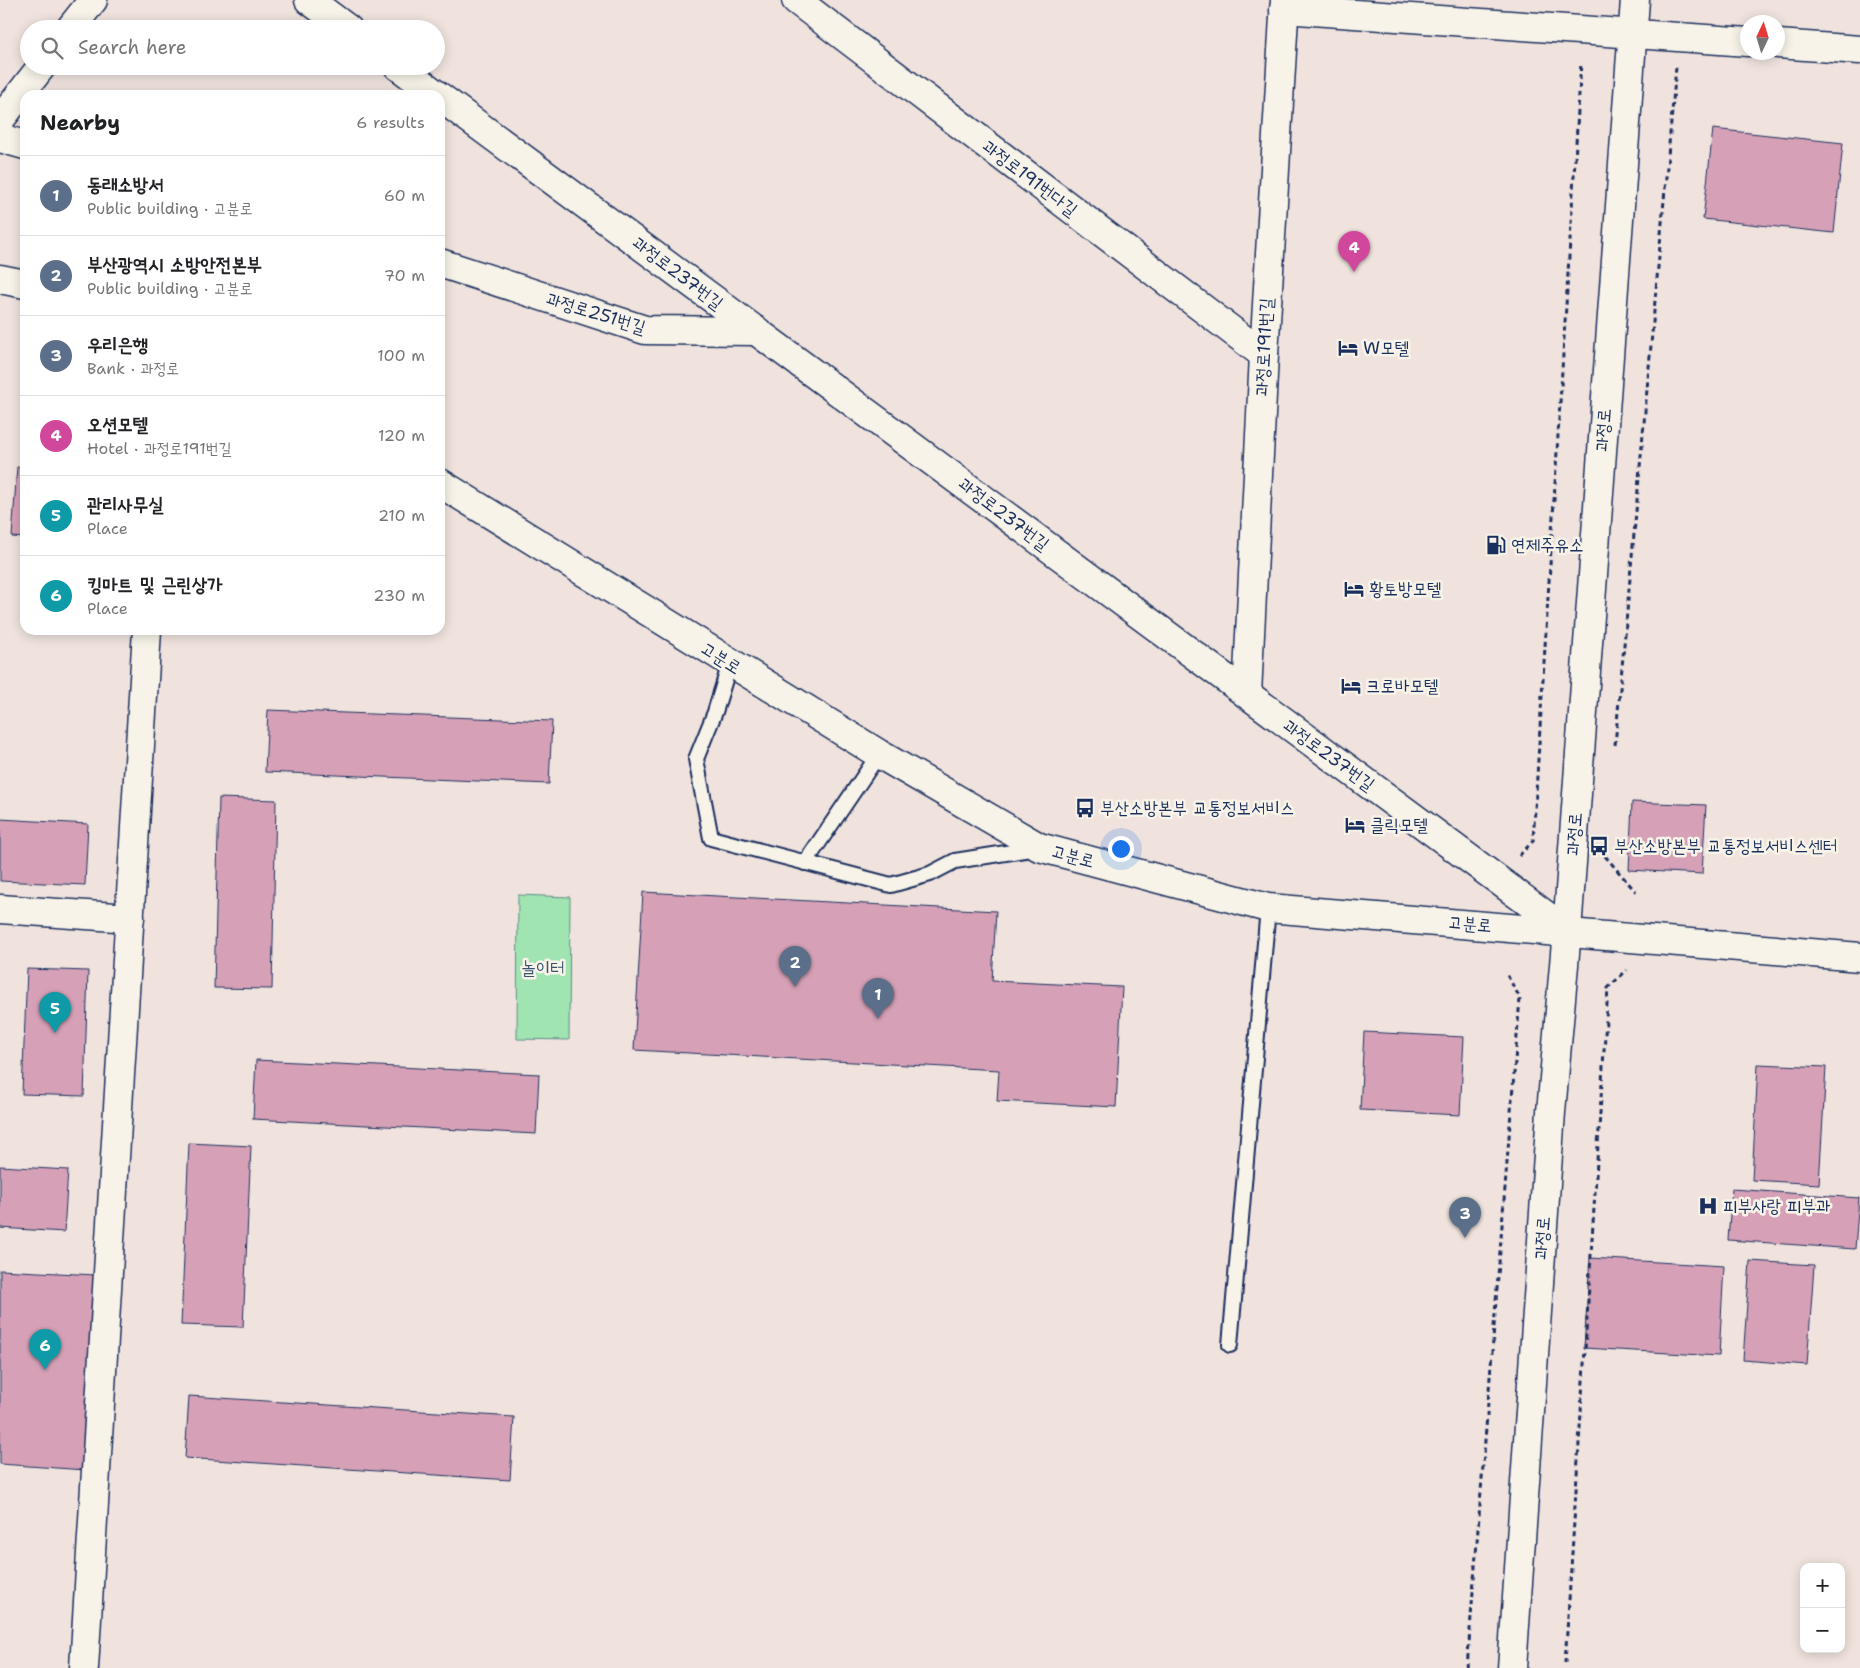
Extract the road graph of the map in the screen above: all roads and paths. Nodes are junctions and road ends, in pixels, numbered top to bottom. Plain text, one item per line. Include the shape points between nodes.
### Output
1 (92, 0) edge
2 (309, 0) edge
3 (796, 0) edge
4 (1635, 0) edge
5 (1284, 5) edge
6 (77, 20) edge
7 (336, 20) edge
8 (1631, 34) junction
9 (1740, 41) edge
10 (1785, 45) edge
11 (1860, 50) edge
12 (1676, 59) dead end
13 (1581, 61) dead end
14 (35, 75) edge
15 (410, 75) edge
16 (23, 90) edge
17 (431, 90) edge
18 (20, 94) edge
19 (445, 100) edge
20 (0, 120) edge
21 (0, 138) edge
22 (20, 144) edge
23 (445, 265) edge
24 (0, 279) edge
25 (20, 283) edge
26 (756, 331) junction
27 (1264, 356) junction
28 (445, 486) edge
29 (147, 635) edge
30 (730, 664) junction
31 (1246, 694) junction
32 (1615, 747) dead end
33 (879, 754) junction
34 (1533, 841) dead end
35 (1039, 847) junction
36 (1605, 856) dead end
37 (805, 863) junction
38 (1636, 892) dead end
39 (1268, 908) junction
40 (0, 909) edge
41 (130, 918) junction
42 (1568, 931) junction
43 (1860, 957) edge
44 (1629, 967) dead end
45 (1507, 975) dead end
46 (1230, 1345) dead end
47 (1565, 1663) dead end
48 (84, 1668) edge
49 (1467, 1668) edge
50 (1512, 1668) edge

1 - 6 street
2 - 7 street
3 - 27 street, 과정로191번다길
4 - 8 street, 과정로
5 - 8 street
5 - 27 street, 과정로191번길
8 - 9 street
8 - 42 street, 과정로
10 - 11 street
12 - 32 path
13 - 34 path
14 - 16 street
15 - 17 street, 과정로237번길
18 - 20 street
19 - 26 street, 과정로237번길
21 - 22 street
23 - 26 street, 과정로251번길 via 645,330
24 - 25 street
26 - 31 street, 과정로237번길
27 - 31 street, 과정로191번길
28 - 30 street, 고분로
29 - 41 street
30 - 33 street, 고분로
30 - 37 lane via 696,759 711,838
31 - 42 street, 과정로237번길
33 - 35 street, 고분로
33 - 37 lane
35 - 37 lane via 955,861 930,874 891,885
35 - 39 street, 고분로
36 - 38 path
39 - 42 street, 고분로
39 - 46 lane
40 - 41 street
41 - 48 street
42 - 43 street, 고분로
42 - 50 street, 과정로 via 1551,1112
44 - 47 path via 1608,988
45 - 49 path via 1520,998

